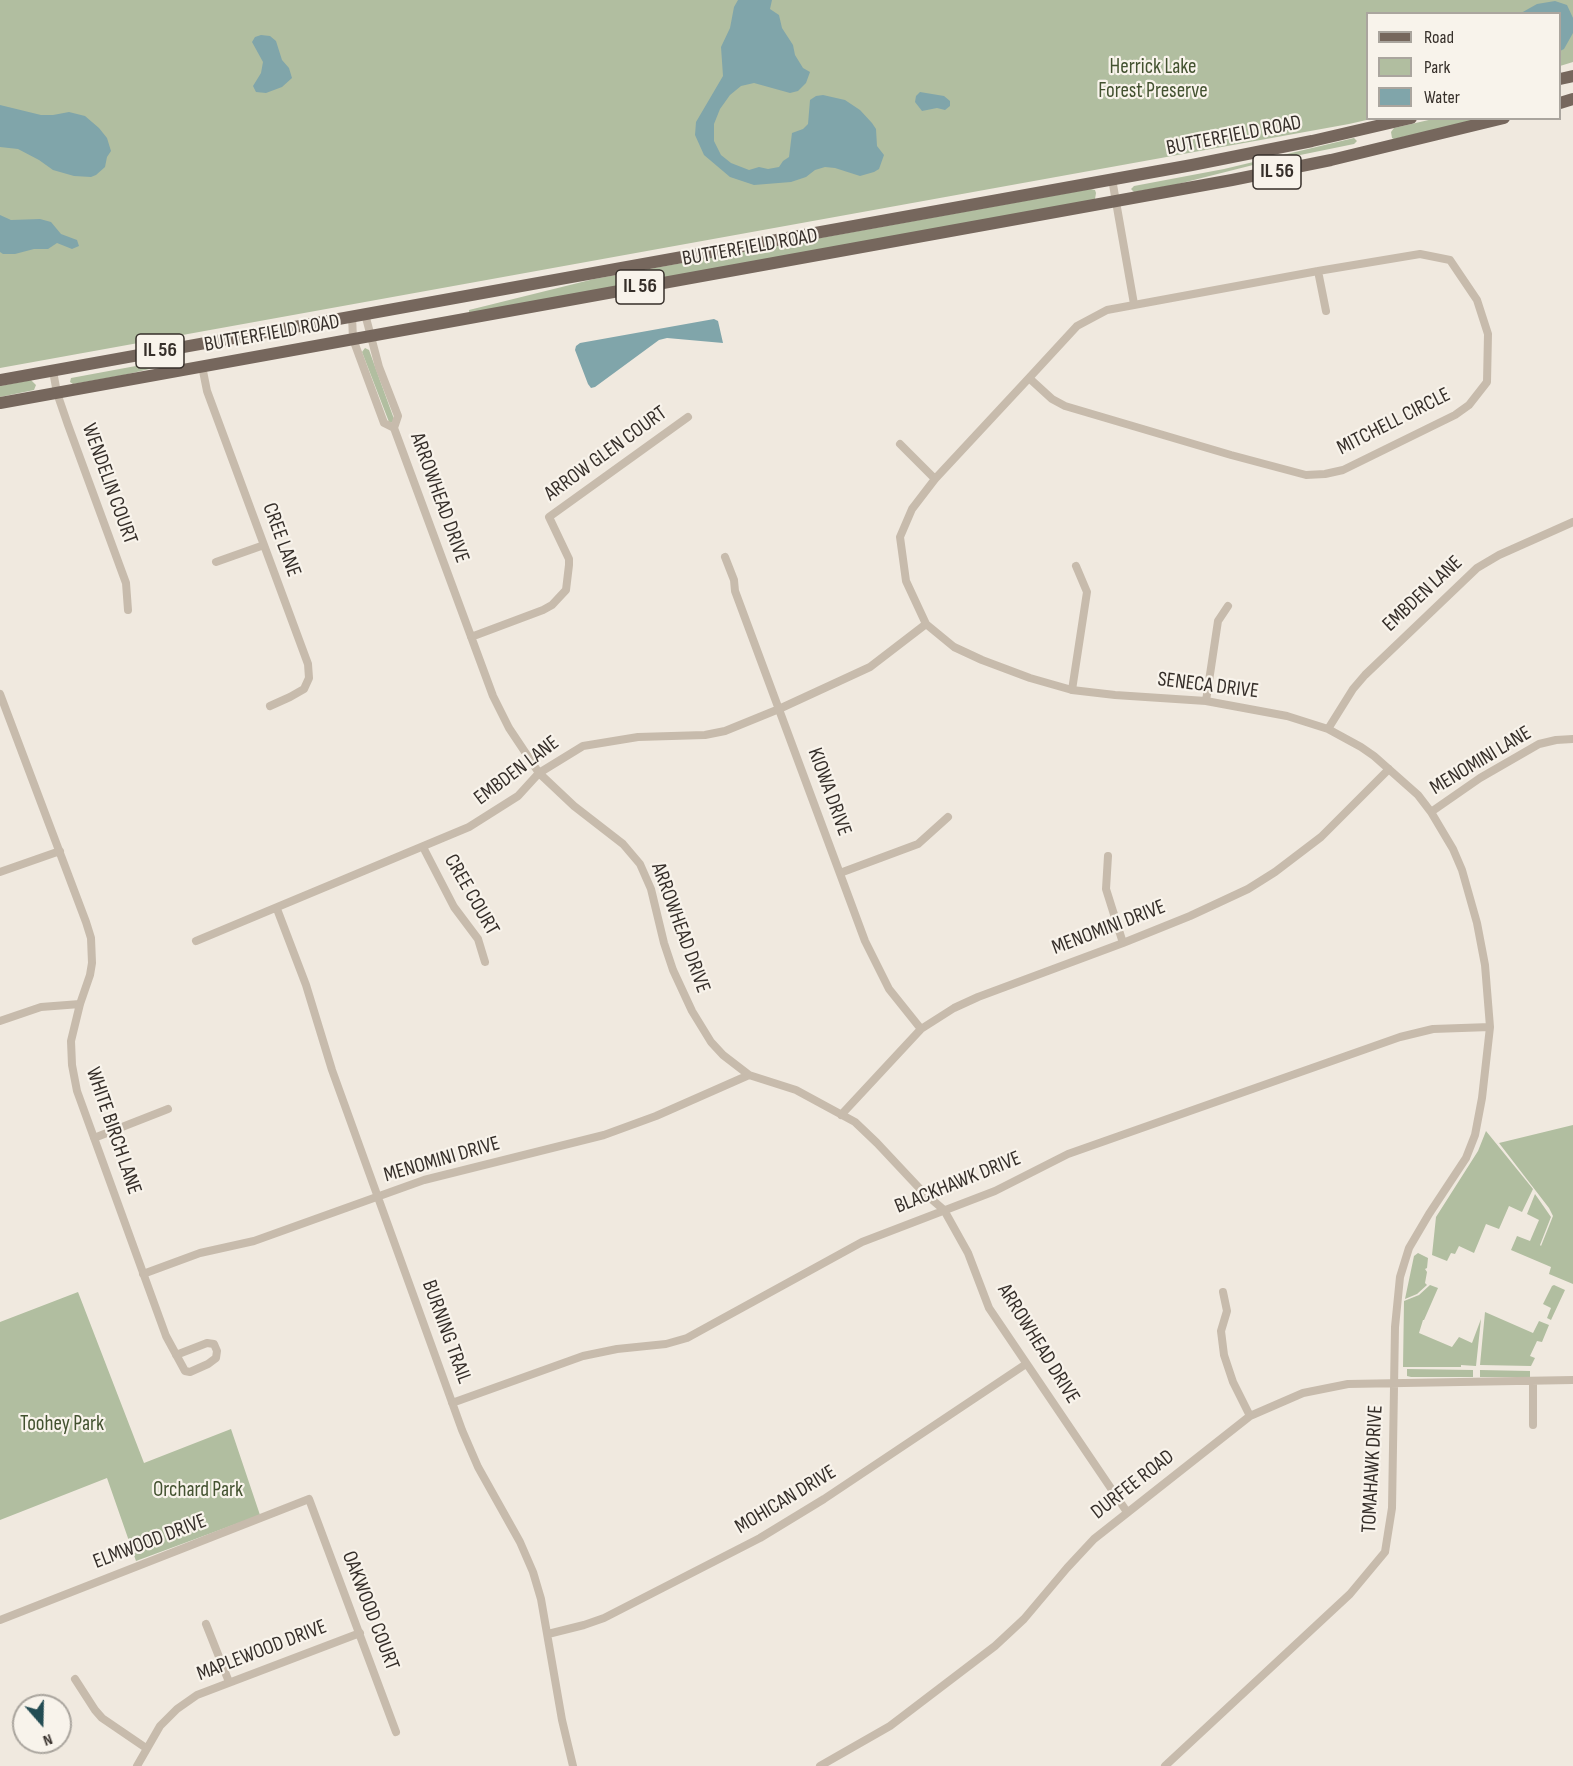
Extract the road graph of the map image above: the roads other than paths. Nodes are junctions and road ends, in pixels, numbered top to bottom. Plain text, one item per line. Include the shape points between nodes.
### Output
1 (1402, 120) edge
2 (1496, 120) edge
3 (1112, 179) junction
4 (1116, 202) junction
5 (1318, 271) junction
6 (1134, 304) junction
7 (1326, 311) dead end
8 (365, 314) junction
9 (352, 316) junction
10 (372, 336) junction
11 (353, 339) junction
12 (202, 366) junction
13 (53, 371) junction
14 (1029, 378) junction
15 (0, 380) edge
16 (57, 393) junction
17 (0, 403) edge
18 (688, 417) dead end
19 (394, 428) junction
20 (900, 444) dead end
21 (935, 479) junction
22 (1573, 522) edge
23 (264, 545) junction
24 (725, 556) dead end
25 (216, 562) dead end
26 (1076, 566) dead end
27 (1228, 606) dead end
28 (128, 610) dead end
29 (926, 624) junction
30 (471, 637) junction
31 (1072, 690) junction
32 (0, 694) edge
33 (1206, 701) junction
34 (270, 706) dead end
35 (779, 709) junction
36 (1328, 729) junction
37 (1573, 739) edge
38 (1389, 770) junction
39 (538, 773) junction
40 (1431, 812) junction
41 (948, 817) dead end
42 (423, 847) junction
43 (60, 851) junction
44 (1108, 856) dead end
45 (0, 872) edge
46 (840, 873) junction
47 (277, 909) junction
48 (196, 941) dead end
49 (1124, 943) junction
50 (485, 962) dead end
51 (80, 1004) junction
52 (0, 1021) edge
53 (1490, 1027) junction
54 (921, 1029) junction
55 (749, 1075) junction
56 (168, 1109) dead end
57 (842, 1115) junction
58 (1475, 1135) joint
59 (94, 1138) junction
60 (378, 1197) junction
61 (944, 1210) junction
62 (143, 1274) junction
63 (1223, 1292) dead end
64 (176, 1355) junction
65 (1026, 1364) junction
66 (1573, 1380) edge
67 (1533, 1382) junction
68 (1395, 1383) junction
69 (452, 1403) junction
70 (1250, 1416) junction
71 (1533, 1425) dead end
72 (310, 1504) joint
73 (1127, 1512) junction
74 (0, 1620) edge
75 (206, 1624) dead end
76 (360, 1633) junction
77 (548, 1634) junction
78 (75, 1679) dead end
79 (229, 1682) junction
80 (396, 1732) dead end
81 (146, 1748) junction
82 (137, 1766) edge
83 (573, 1766) edge
84 (820, 1766) edge
85 (1165, 1766) edge

1 - 3 main road, BUTTERFIELD ROAD / IL 56 via 1290,146
2 - 4 main road, BUTTERFIELD ROAD / IL 56 via 1331,160
3 - 4 street
3 - 8 main road, BUTTERFIELD ROAD / IL 56
4 - 6 street
4 - 10 main road, BUTTERFIELD ROAD / IL 56
5 - 6 street, MITCHELL CIRCLE
5 - 7 street
5 - 14 street, MITCHELL CIRCLE via 1420,254 1450,260 1477,300 1488,334 1487,382 1469,405 1455,415 1343,470 1306,475 1065,406
6 - 14 street, MITCHELL CIRCLE via 1107,310 1077,326
8 - 9 main road, BUTTERFIELD ROAD / IL 56
8 - 10 street, ARROWHEAD DRIVE
9 - 11 street, ARROWHEAD DRIVE
9 - 13 main road, BUTTERFIELD ROAD / IL 56
10 - 11 main road, BUTTERFIELD ROAD / IL 56
10 - 19 street, ARROWHEAD DRIVE via 398,416
11 - 12 main road, BUTTERFIELD ROAD / IL 56
11 - 19 street, ARROWHEAD DRIVE via 384,423
12 - 16 main road, BUTTERFIELD ROAD / IL 56
12 - 23 street, CREE LANE via 207,392
13 - 15 main road, BUTTERFIELD ROAD / IL 56
13 - 16 street, WENDELIN COURT
14 - 21 street, SENECA DRIVE
16 - 17 main road, BUTTERFIELD ROAD / IL 56
16 - 28 street, WENDELIN COURT via 126,583
18 - 30 street, ARROW GLEN COURT via 549,517 569,559 566,591 543,610
19 - 30 street, ARROWHEAD DRIVE
20 - 21 street
21 - 29 street, SENECA DRIVE via 912,509 900,537 906,581
22 - 36 street, EMBDEN LANE via 1499,555 1471,573 1359,681
23 - 25 street
23 - 34 street, CREE LANE via 310,673 304,689
24 - 35 street, KIOWA DRIVE
26 - 31 street via 1087,592
27 - 33 street via 1218,621
29 - 31 street, SENECA DRIVE via 954,647 982,660
29 - 35 street, EMBDEN LANE via 870,667
30 - 39 street, ARROWHEAD DRIVE via 501,713
31 - 33 street, SENECA DRIVE
32 - 43 street, WHITE BIRCH LANE
33 - 36 street, SENECA DRIVE via 1287,716
35 - 39 street, EMBDEN LANE via 713,734 657,735 592,743
35 - 46 street, KIOWA DRIVE
36 - 38 street, SENECA DRIVE via 1361,747
37 - 40 street, MENOMINI LANE via 1539,744
38 - 40 street, SENECA DRIVE
38 - 49 street, MENOMINI DRIVE via 1321,837 1275,872 1222,902
39 - 42 street, EMBDEN LANE via 500,810
39 - 55 street, ARROWHEAD DRIVE via 623,844 640,864 674,970 692,1011 711,1042
40 - 53 street, SENECA DRIVE via 1453,849 1471,899 1485,965
41 - 46 street via 918,844
42 - 47 street, EMBDEN LANE
42 - 50 street, CREE COURT via 454,907 478,939
43 - 45 street
43 - 51 street, WHITE BIRCH LANE via 91,938 91,969
44 - 49 street via 1106,889
46 - 54 street, KIOWA DRIVE via 881,975
47 - 48 street, EMBDEN LANE
47 - 60 street, BURNING TRAIL
49 - 54 street, MENOMINI DRIVE via 978,997
51 - 52 street via 41,1007
51 - 59 street, WHITE BIRCH LANE via 71,1041 72,1065
53 - 58 street, SENECA DRIVE
53 - 61 street, BLACKHAWK DRIVE via 1434,1029 1400,1037 1068,1154 1008,1186
54 - 57 street, MENOMINI DRIVE
55 - 57 street, ARROWHEAD DRIVE via 795,1090
55 - 60 street, MENOMINI DRIVE via 604,1135 446,1174
56 - 59 street
57 - 61 street, ARROWHEAD DRIVE via 868,1134
58 - 68 street, TOMAHAWK DRIVE via 1466,1158 1409,1248 1400,1277
59 - 62 street, WHITE BIRCH LANE
60 - 62 street, MENOMINI DRIVE via 254,1241 200,1253
60 - 69 street, BURNING TRAIL
61 - 65 street, ARROWHEAD DRIVE via 968,1253 989,1308
61 - 69 street, BLACKHAWK DRIVE via 862,1242 687,1338 584,1356
62 - 64 street, WHITE BIRCH LANE
63 - 70 street via 1227,1311 1221,1331 1224,1355
64 - 64 street, WHITE BIRCH LANE via 185,1371 190,1372 216,1358 217,1351 214,1344 207,1343
65 - 73 street, ARROWHEAD DRIVE
65 - 77 street, MOHICAN DRIVE via 760,1538 604,1618
66 - 67 street, DURFEE ROAD
67 - 68 street, DURFEE ROAD
67 - 71 street
68 - 70 street, DURFEE ROAD via 1332,1386 1291,1397
68 - 85 street, TOMAHAWK DRIVE via 1392,1508 1385,1552 1350,1594
69 - 77 street, BURNING TRAIL via 478,1467 528,1560
70 - 73 street, DURFEE ROAD
72 - 74 street, ELMWOOD DRIVE via 309,1499
72 - 76 street, OAKWOOD COURT
73 - 84 street, DURFEE ROAD via 1076,1557 1024,1619 994,1646 890,1726
75 - 79 street
76 - 79 street, MAPLEWOOD DRIVE
76 - 80 street, OAKWOOD COURT
77 - 83 street, BURNING TRAIL
78 - 81 street via 102,1718
79 - 81 street, MAPLEWOOD DRIVE via 197,1695 177,1709
81 - 82 street, MAPLEWOOD DRIVE

